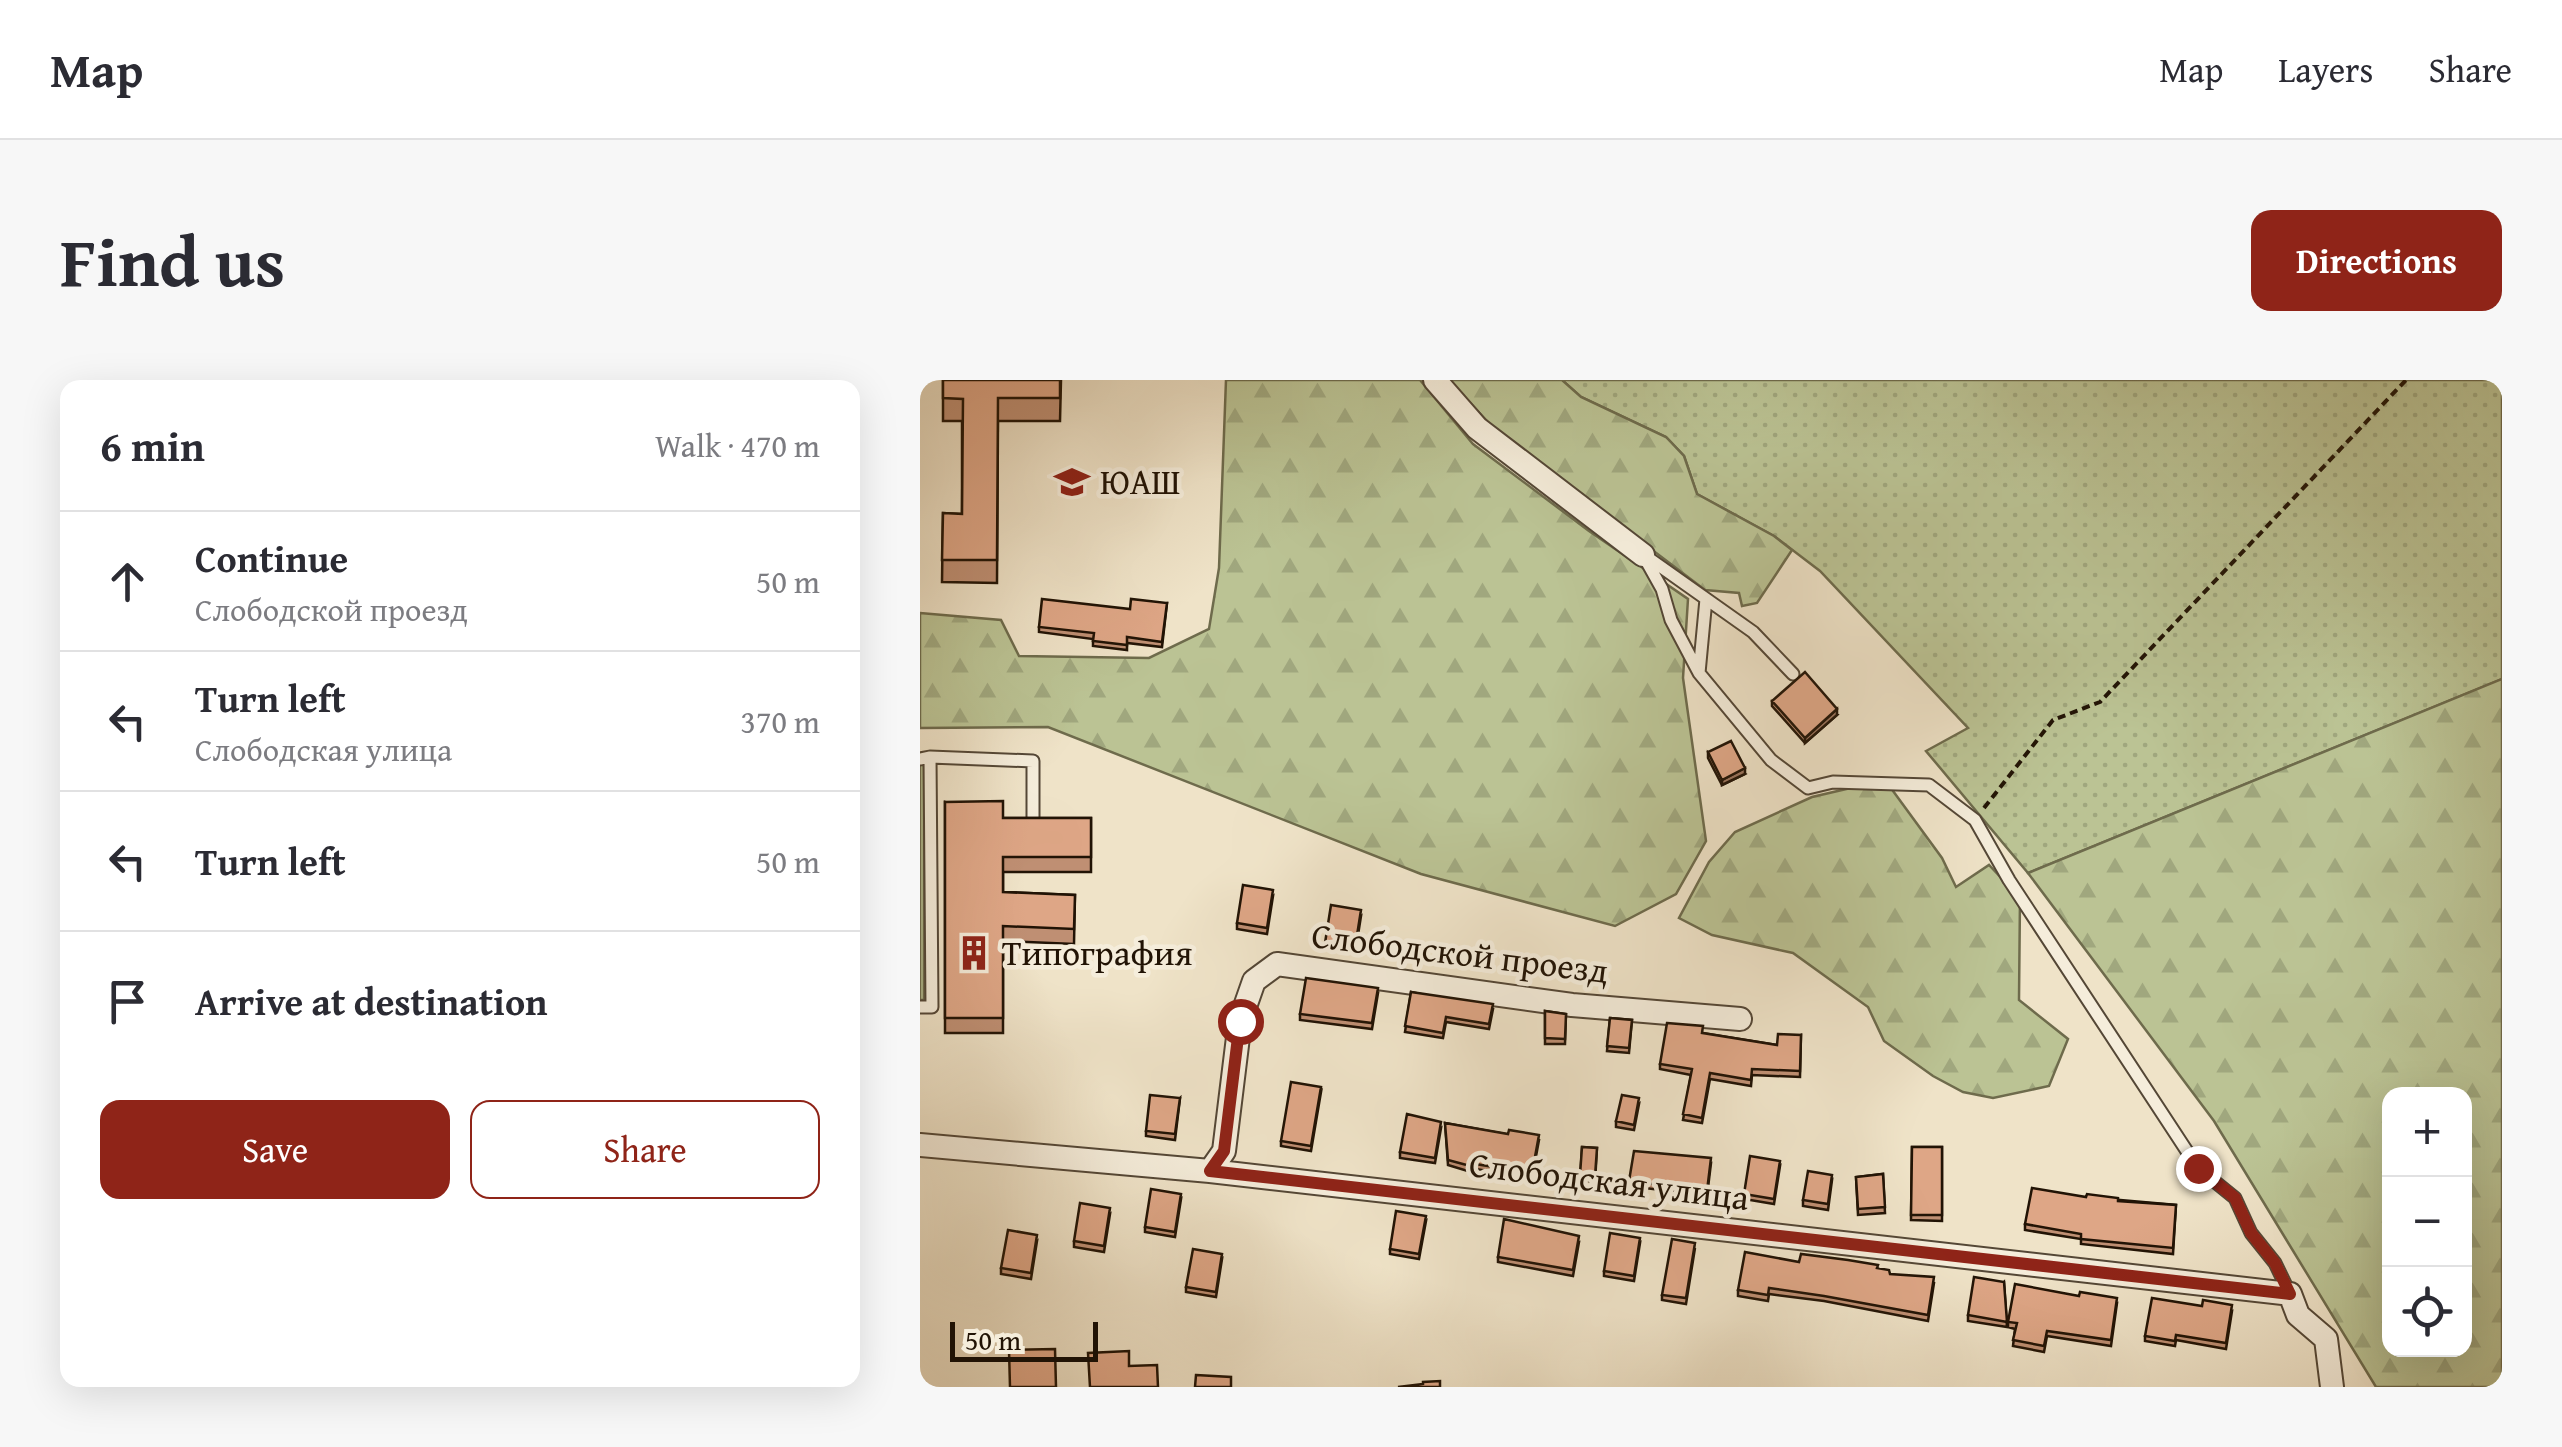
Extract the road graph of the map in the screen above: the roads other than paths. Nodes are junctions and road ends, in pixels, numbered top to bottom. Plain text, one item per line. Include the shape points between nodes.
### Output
1 (1435, 380) edge
2 (1643, 554) junction
3 (1706, 600) junction
4 (1699, 673) junction
5 (1793, 674) dead end
6 (925, 758) edge
7 (1033, 819) edge
8 (920, 1006) edge
9 (1740, 1020) dead end
10 (920, 1145) edge
11 (1210, 1171) junction
12 (2290, 1294) junction
13 (2332, 1387) edge

1 - 2 street via 1477,428
2 - 3 lane
2 - 4 lane
3 - 4 lane
3 - 5 lane via 1754,632
4 - 12 lane via 1771,760 1808,788 1834,782 1929,786 1975,820 2198,1168 2235,1198
6 - 7 lane via 1033,761
6 - 8 lane via 932,1007
9 - 11 street, Слободской проезд via 1277,964 1254,981 1240,1021 1224,1151
10 - 11 street, Слободская улица
11 - 12 street, Слободская улица
12 - 13 street via 2298,1315 2326,1340

